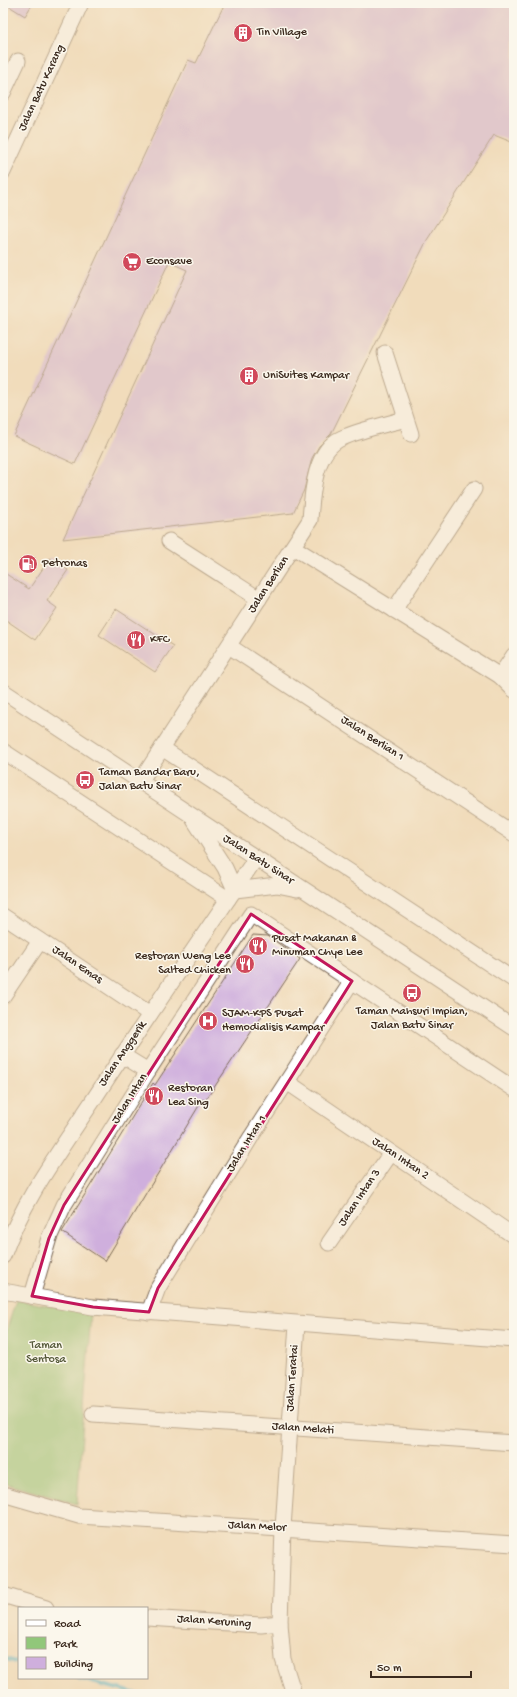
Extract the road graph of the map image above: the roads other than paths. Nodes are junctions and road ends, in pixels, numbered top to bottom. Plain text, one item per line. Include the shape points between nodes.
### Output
1 (82, 3) edge
2 (18, 61) dead end
3 (3, 93) edge
4 (3, 172) edge
5 (385, 352) dead end
6 (405, 419) junction
7 (411, 434) dead end
8 (474, 490) dead end
9 (169, 541) dead end
10 (293, 547) junction
11 (259, 599) junction
12 (394, 610) junction
13 (229, 646) junction
14 (514, 655) edge
15 (500, 676) junction
16 (514, 690) edge
17 (3, 692) edge
18 (162, 748) junction
19 (3, 751) edge
20 (140, 782) junction
21 (190, 815) junction
22 (514, 834) edge
23 (256, 858) junction
24 (306, 891) junction
25 (232, 894) junction
26 (3, 916) edge
27 (40, 940) junction
28 (514, 980) edge
29 (352, 981) junction
30 (3, 996) edge
31 (150, 1014) junction
32 (514, 1028) edge
33 (122, 1055) junction
34 (148, 1071) junction
35 (286, 1082) junction
36 (514, 1089) edge
37 (391, 1152) junction
38 (514, 1236) edge
39 (329, 1243) dead end
40 (3, 1256) edge
41 (3, 1291) edge
42 (32, 1296) junction
43 (149, 1312) junction
44 (297, 1324) junction
45 (514, 1340) edge
46 (93, 1414) dead end
47 (290, 1428) junction
48 (514, 1443) edge
49 (3, 1494) edge
50 (283, 1528) junction
51 (514, 1544) edge
52 (3, 1595) edge
53 (43, 1607) edge
54 (148, 1618) edge
55 (280, 1623) junction
56 (294, 1694) edge

1 - 4 street, Jalan Batu Karang
2 - 3 street
5 - 6 street
6 - 7 street
6 - 10 street, Jalan Berlian via 342,438 328,448 314,478 310,520
8 - 12 street
9 - 11 street
10 - 11 street, Jalan Berlian
10 - 12 street
11 - 13 street, Jalan Berlian
12 - 15 street
13 - 18 street, Jalan Berlian
13 - 22 street, Jalan Berlian 1
14 - 15 street
15 - 16 street
17 - 20 street, Jalan Batu Sinar
18 - 20 street, Jalan Berlian
18 - 28 street
19 - 25 street
20 - 21 street, Jalan Batu Sinar
21 - 23 street, Jalan Batu Sinar
21 - 25 street via 225,868
23 - 24 street, Jalan Batu Sinar
23 - 25 street, Jalan Anggerik
24 - 25 street via 277,885
24 - 32 street, Jalan Batu Sinar
25 - 31 street, Jalan Anggerik
26 - 27 street, Jalan Emas
27 - 30 street
27 - 31 street, Jalan Emas
29 - 34 street, Jalan Intan via 251,914
29 - 35 street, Jalan Intan 1
29 - 36 street
31 - 33 street, Jalan Anggerik
33 - 34 street
33 - 40 street, Jalan Anggerik via 36,1187 13,1229
34 - 42 street, Jalan Intan via 64,1205 49,1238
35 - 37 street, Jalan Intan 2
35 - 43 street, Jalan Intan 1 via 158,1288
37 - 38 street, Jalan Intan 2
37 - 39 street, Jalan Intan 3
41 - 42 street
42 - 43 street via 93,1307
43 - 44 street
44 - 45 street
44 - 47 street, Jalan Teratai
46 - 47 street, Jalan Melati
47 - 48 street, Jalan Melati
47 - 50 street, Jalan Teratai
49 - 50 street, Jalan Melor via 79,1516
50 - 51 street, Jalan Melor
50 - 55 street, Jalan Teratai
52 - 53 street
54 - 55 street, Jalan Keruning via 261,1625
55 - 56 street, Jalan Teratai via 283,1659

